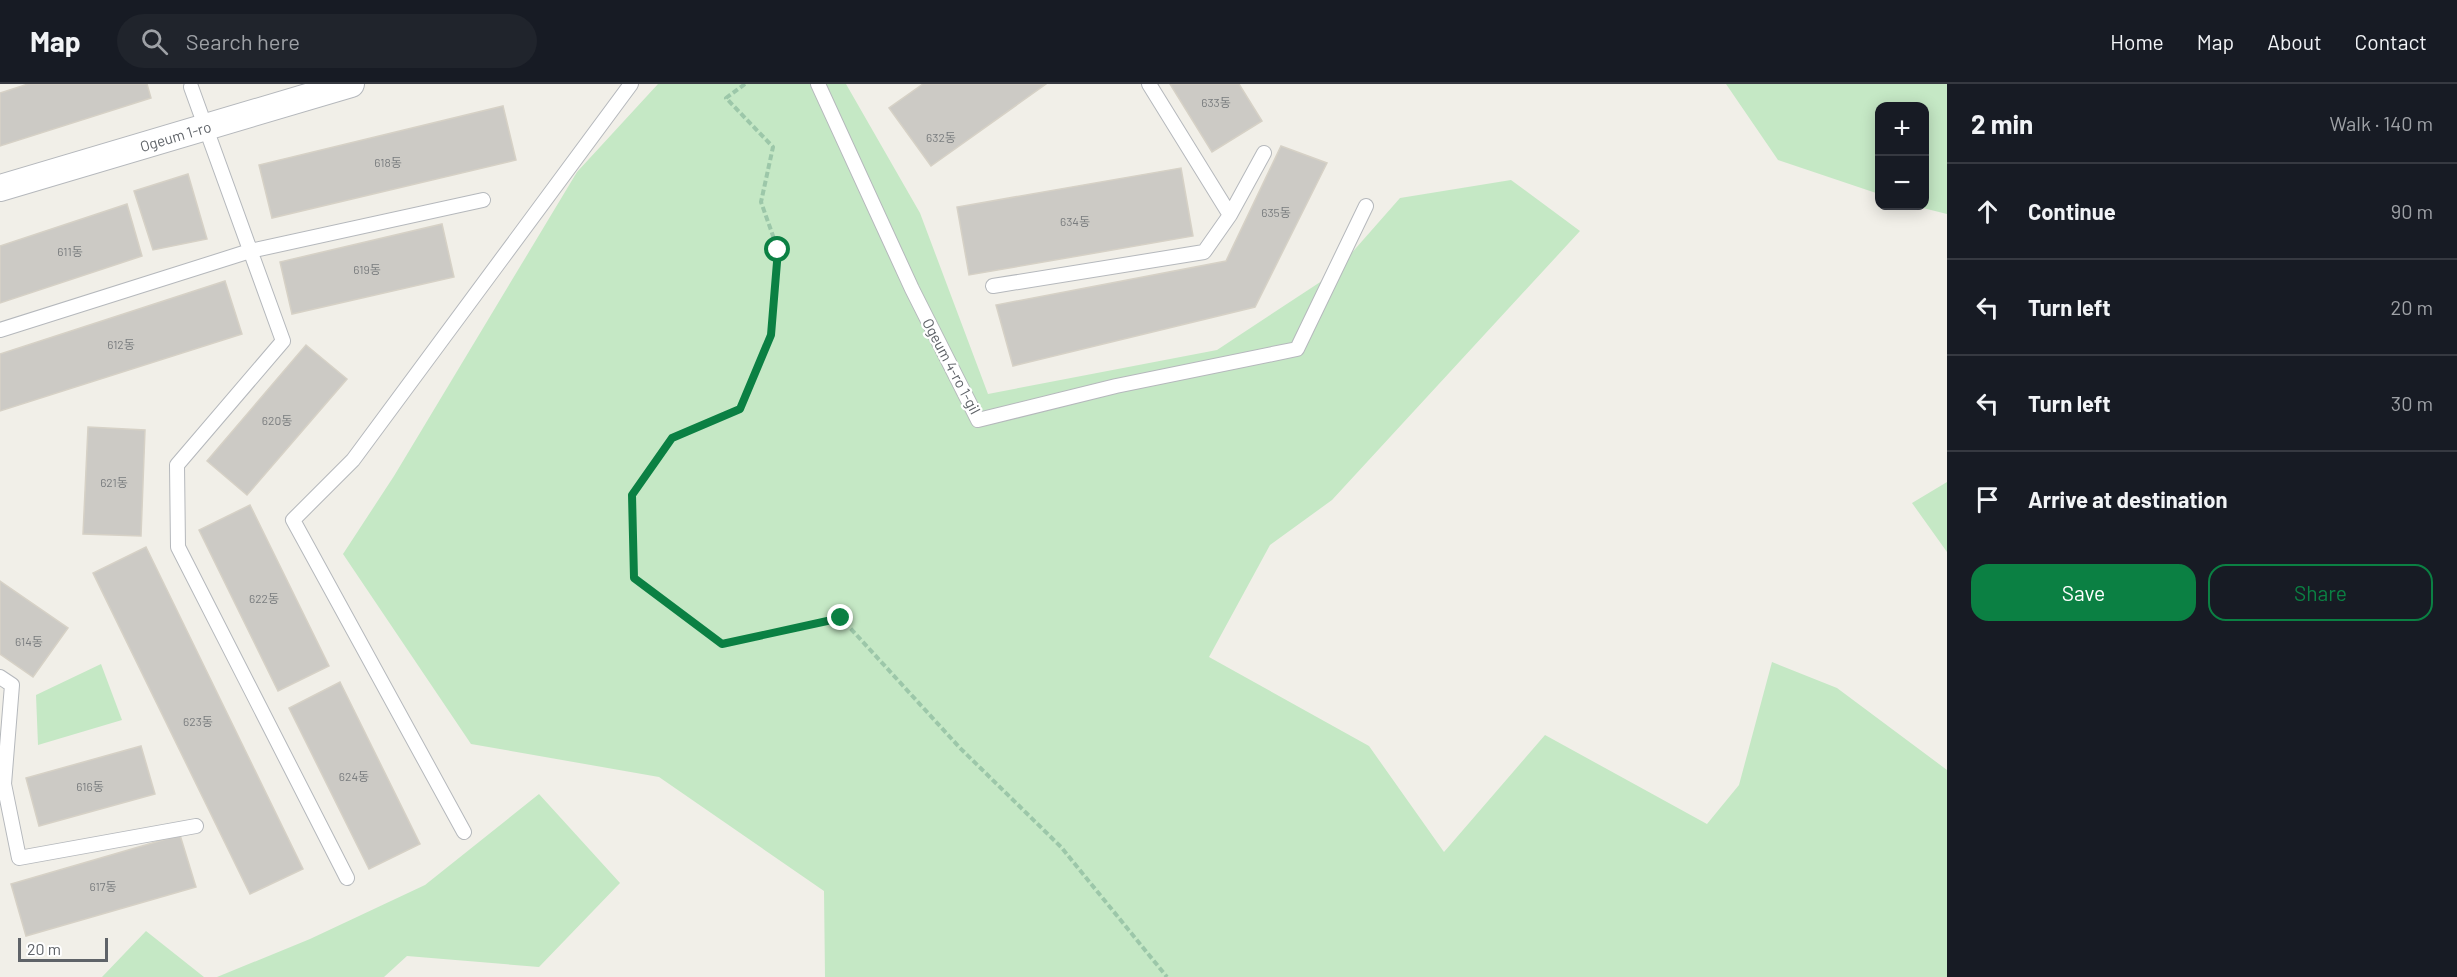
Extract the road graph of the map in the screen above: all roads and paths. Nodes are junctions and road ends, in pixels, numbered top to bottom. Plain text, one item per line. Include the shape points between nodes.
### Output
1 (351, 84) edge
2 (631, 84) edge
3 (745, 84) edge
4 (818, 84) edge
5 (1149, 84) edge
6 (191, 87) dead end
7 (204, 127) junction
8 (1264, 153) dead end
9 (0, 188) edge
10 (483, 200) dead end
11 (1366, 206) dead end
12 (1230, 216) junction
13 (249, 251) junction
14 (993, 286) dead end
15 (0, 330) edge
16 (0, 677) edge
17 (196, 826) dead end
18 (464, 832) dead end
19 (347, 878) dead end
20 (1167, 977) edge

1 - 7 street, Ogeum 1-ro
2 - 18 lane via 353,460 293,520
3 - 20 path via 726,98 773,147 761,202 778,250 771,335 740,409 672,438 632,495 634,578 722,644 841,618 960,748 1060,847
4 - 11 lane, Ogeum 4-ro 1-gil via 912,289 978,420 1116,386 1297,349
5 - 12 lane
6 - 7 lane
7 - 9 street, Ogeum 1-ro
7 - 13 lane
8 - 12 lane
10 - 13 lane
12 - 14 lane via 1204,252
13 - 15 lane
13 - 19 lane via 283,341 177,465 178,547
16 - 17 lane via 12,685 4,784 19,858

